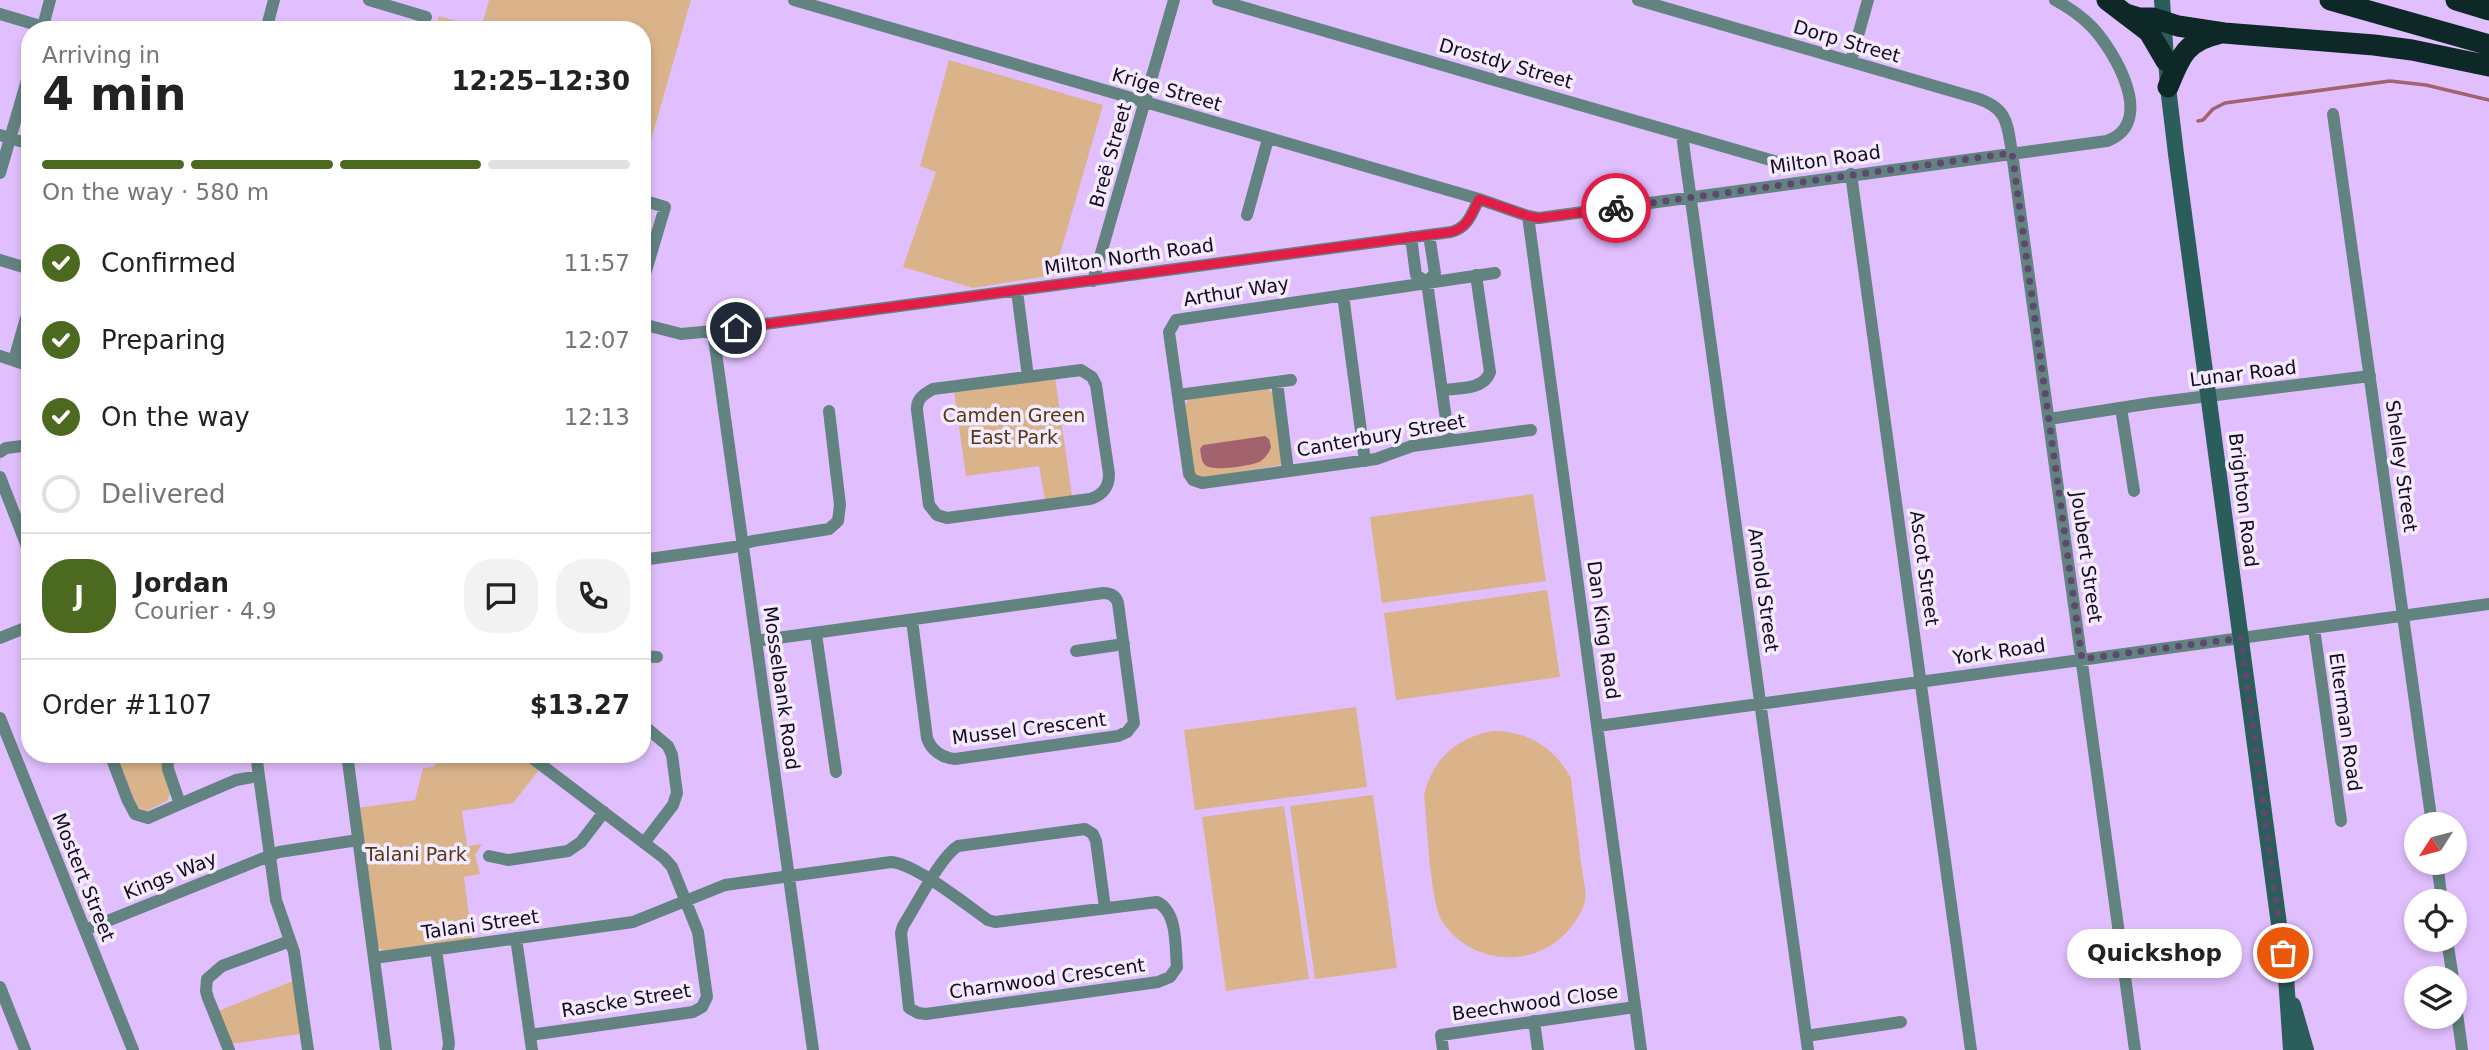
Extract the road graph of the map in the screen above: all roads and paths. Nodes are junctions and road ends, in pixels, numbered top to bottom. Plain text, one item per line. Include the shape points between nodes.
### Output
1 (50, 0) edge
2 (274, 0) edge
3 (369, 0) edge
4 (794, 0) edge
5 (1174, 0) edge
6 (1218, 0) edge
7 (1638, 0) edge
8 (1868, 0) edge
9 (2055, 0) edge
10 (2107, 0) edge
11 (2330, 0) edge
12 (2456, 0) edge
13 (2163, 10) edge
14 (2489, 10) edge
15 (0, 14) edge
16 (2126, 14) junction
17 (426, 17) dead end
18 (21, 21) edge
19 (47, 21) edge
20 (268, 21) edge
21 (2224, 33) junction
22 (2489, 45) edge
23 (1851, 61) junction
24 (2166, 61) junction
25 (2489, 66) edge
26 (2168, 87) junction
27 (21, 94) edge
28 (1145, 103) junction
29 (2333, 114) dead end
30 (1682, 135) junction
31 (5, 136) edge
32 (1268, 139) junction
33 (2012, 153) junction
34 (1784, 164) dead end
35 (0, 173) edge
36 (1851, 174) junction
37 (1691, 198) junction
38 (1479, 199) junction
39 (651, 203) edge
40 (1247, 215) dead end
41 (1528, 216) junction
42 (1429, 235) junction
43 (1411, 237) junction
44 (651, 254) edge
45 (0, 260) edge
46 (21, 266) edge
47 (1495, 273) dead end
48 (1476, 275) junction
49 (1093, 281) junction
50 (1427, 282) junction
51 (1017, 291) junction
52 (1343, 295) junction
53 (651, 326) edge
54 (713, 331) junction
55 (21, 336) edge
56 (0, 356) edge
57 (14, 360) junction
58 (21, 363) edge
59 (2370, 376) junction
60 (1028, 377) junction
61 (1291, 380) dead end
62 (1277, 382) junction
63 (1442, 390) junction
64 (1178, 396) junction
65 (2210, 396) junction
66 (2121, 408) junction
67 (829, 411) dead end
68 (2049, 419) junction
69 (1531, 430) dead end
70 (1449, 441) junction
71 (21, 446) edge
72 (0, 452) edge
73 (1365, 461) junction
74 (1288, 471) junction
75 (0, 477) edge
76 (1196, 482) joint
77 (2134, 491) dead end
78 (21, 523) edge
79 (743, 545) junction
80 (651, 559) edge
81 (2489, 604) edge
82 (2403, 614) junction
83 (912, 620) junction
84 (2314, 628) junction
85 (21, 630) edge
86 (816, 634) junction
87 (0, 638) edge
88 (2241, 638) junction
89 (756, 641) junction
90 (1124, 644) junction
91 (1076, 650) dead end
92 (651, 657) edge
93 (657, 657) dead end
94 (2082, 659) junction
95 (1921, 682) junction
96 (1760, 704) junction
97 (0, 718) edge
98 (1598, 726) junction
99 (651, 732) edge
100 (113, 763) edge
101 (168, 763) edge
102 (257, 763) edge
103 (348, 763) edge
104 (539, 763) edge
105 (836, 772) dead end
106 (259, 776) junction
107 (180, 804) junction
108 (604, 812) junction
109 (2430, 812) edge
110 (2341, 821) dead end
111 (358, 840) junction
112 (645, 843) junction
113 (270, 855) junction
114 (489, 856) dead end
115 (789, 875) junction
116 (931, 881) junction
117 (686, 901) junction
118 (1105, 908) junction
119 (85, 930) junction
120 (516, 938) junction
121 (290, 941) junction
122 (436, 949) junction
123 (374, 958) junction
124 (2287, 985) junction
125 (0, 987) edge
126 (1635, 1007) junction
127 (6, 1017) edge
128 (1534, 1021) junction
129 (1901, 1022) dead end
130 (2459, 1029) edge
131 (530, 1035) junction
132 (1806, 1036) junction
133 (25, 1050) edge
134 (133, 1050) edge
135 (229, 1050) edge
136 (308, 1050) edge
137 (386, 1050) edge
138 (448, 1050) edge
139 (532, 1050) edge
140 (813, 1050) edge
141 (1443, 1050) edge
142 (1538, 1050) edge
143 (1641, 1050) edge
144 (1808, 1050) edge
145 (1970, 1050) edge
146 (2135, 1050) edge
147 (2291, 1050) edge
148 (2306, 1050) edge
149 (2462, 1050) edge

1 - 19 street
2 - 20 street
3 - 17 street
4 - 28 street, Krige Street
5 - 28 street, Breë Street
6 - 30 street, Drostdy Street
7 - 23 street, Dorp Street
8 - 23 street
9 - 33 street, Milton Road via 2091,26 2118,63 2131,114 2124,131 2107,141
10 - 16 highway
11 - 22 highway
12 - 14 highway
13 - 16 highway via 2138,18
13 - 21 highway via 2178,26
13 - 24 main road, Brighton Road
15 - 18 street
16 - 24 highway via 2153,36
21 - 25 highway via 2399,49
21 - 26 highway via 2188,48
23 - 33 street, Dorp Street via 1996,105 2005,117
24 - 26 main road, Brighton Road
26 - 65 main road, Brighton Road
27 - 31 street
28 - 32 street, Krige Street
28 - 49 street, Breë Street
29 - 59 street, Shelley Street
30 - 34 street, Drostdy Street
30 - 37 street, Arnold Street
31 - 35 street
32 - 38 street, Krige Street
32 - 40 street
33 - 36 street, Milton Road
33 - 68 street, Joubert Street
36 - 37 street, Milton Road
36 - 95 street, Ascot Street
37 - 41 street, Milton Road
37 - 96 street, Arnold Street
38 - 41 street, Krige Street
38 - 42 street, Milton North Road via 1460,229
39 - 44 street via 665,207
41 - 98 street, Dan King Road
42 - 43 street, Milton North Road
42 - 50 street via 1435,273
43 - 49 street, Milton North Road
43 - 50 street via 1416,275
45 - 46 street
47 - 48 street, Arthur Way
48 - 50 street, Arthur Way
48 - 63 street via 1490,372 1479,385
49 - 51 street, Milton North Road
50 - 52 street, Arthur Way
50 - 63 street
51 - 54 street, Milton North Road
51 - 60 street
52 - 64 street, Arthur Way via 1176,320 1169,332
52 - 73 street
53 - 54 street, Milton North Road via 681,334
54 - 79 street, Mosselbank Road
55 - 57 street
56 - 57 street
57 - 58 street
59 - 65 street, Lunar Road
59 - 82 street, Shelley Street
60 - 60 street via 1081,370 1092,377 1109,474 1105,489 1097,497 1046,505 947,518 934,512 929,505 917,410 920,398 933,389
61 - 62 street
62 - 64 street
62 - 74 street
63 - 70 street
64 - 76 street, Arthur Way via 1189,474
65 - 66 street, Lunar Road
65 - 88 main road, Brighton Road
66 - 68 street, Lunar Road
66 - 77 street
67 - 79 street via 838,521 824,532
68 - 94 street, Joubert Street
69 - 70 street, Canterbury Street
70 - 73 street, Canterbury Street via 1412,446
71 - 72 street
73 - 74 street, Canterbury Street
74 - 76 street, Canterbury Street
75 - 78 street
79 - 80 street
79 - 89 street, Mosselbank Road
81 - 82 street, York Road
82 - 84 street, York Road
82 - 109 street, Shelley Street
83 - 86 street, Mussel Crescent
83 - 90 street, Mussel Crescent via 1109,593 1118,603
83 - 90 street, Mussel Crescent via 928,738 936,752 950,759 1127,732 1135,719
84 - 88 street, York Road
84 - 110 street, Elterman Road
85 - 87 street
86 - 89 street, Mussel Crescent
86 - 105 street
88 - 94 street, York Road
88 - 124 main road, Brighton Road
89 - 115 street, Mosselbank Road
90 - 91 street
92 - 93 street
94 - 95 street, York Road
94 - 146 street, Joubert Street
95 - 96 street, York Road
95 - 145 street, Ascot Street
96 - 98 street, York Road
96 - 132 street, Arnold Street
97 - 119 street, Mostert Street
98 - 126 street, Dan King Road
99 - 112 street via 672,755 677,793
100 - 107 street via 135,814 148,818
101 - 107 street
102 - 106 street
103 - 111 street
104 - 108 street
106 - 107 street via 236,780
106 - 113 street
108 - 112 street
108 - 114 street via 568,851 508,860
111 - 113 street, Kings Way
111 - 123 street
112 - 117 street via 672,867
113 - 119 street, Kings Way
113 - 121 street via 276,900
115 - 116 street, Talani Street via 891,862 907,865
115 - 117 street, Talani Street via 725,885
115 - 140 street, Mosselbank Road
116 - 118 street, Charnwood Crescent via 995,922
116 - 118 street via 958,846 1086,829 1096,841
116 - 118 street, Charnwood Crescent via 903,926 900,940 907,1003 918,1013 1170,978 1177,967 1168,910 1157,902
117 - 120 street, Talani Street via 633,922
117 - 131 street, Rascke Street via 698,932 706,997 702,1007
119 - 134 street, Mostert Street
120 - 122 street, Talani Street
120 - 131 street
121 - 135 street via 222,966 207,979 208,998
121 - 136 street
122 - 123 street, Talani Street
122 - 138 street
123 - 137 street
124 - 147 main road, Brighton Road
124 - 148 main road, Brighton Road
125 - 127 street
126 - 128 street, Beechwood Close
126 - 143 street, Dan King Road
127 - 133 street
128 - 141 street, Beechwood Close via 1441,1035
128 - 142 street
129 - 132 street
130 - 149 street
131 - 139 street
132 - 144 street, Arnold Street

